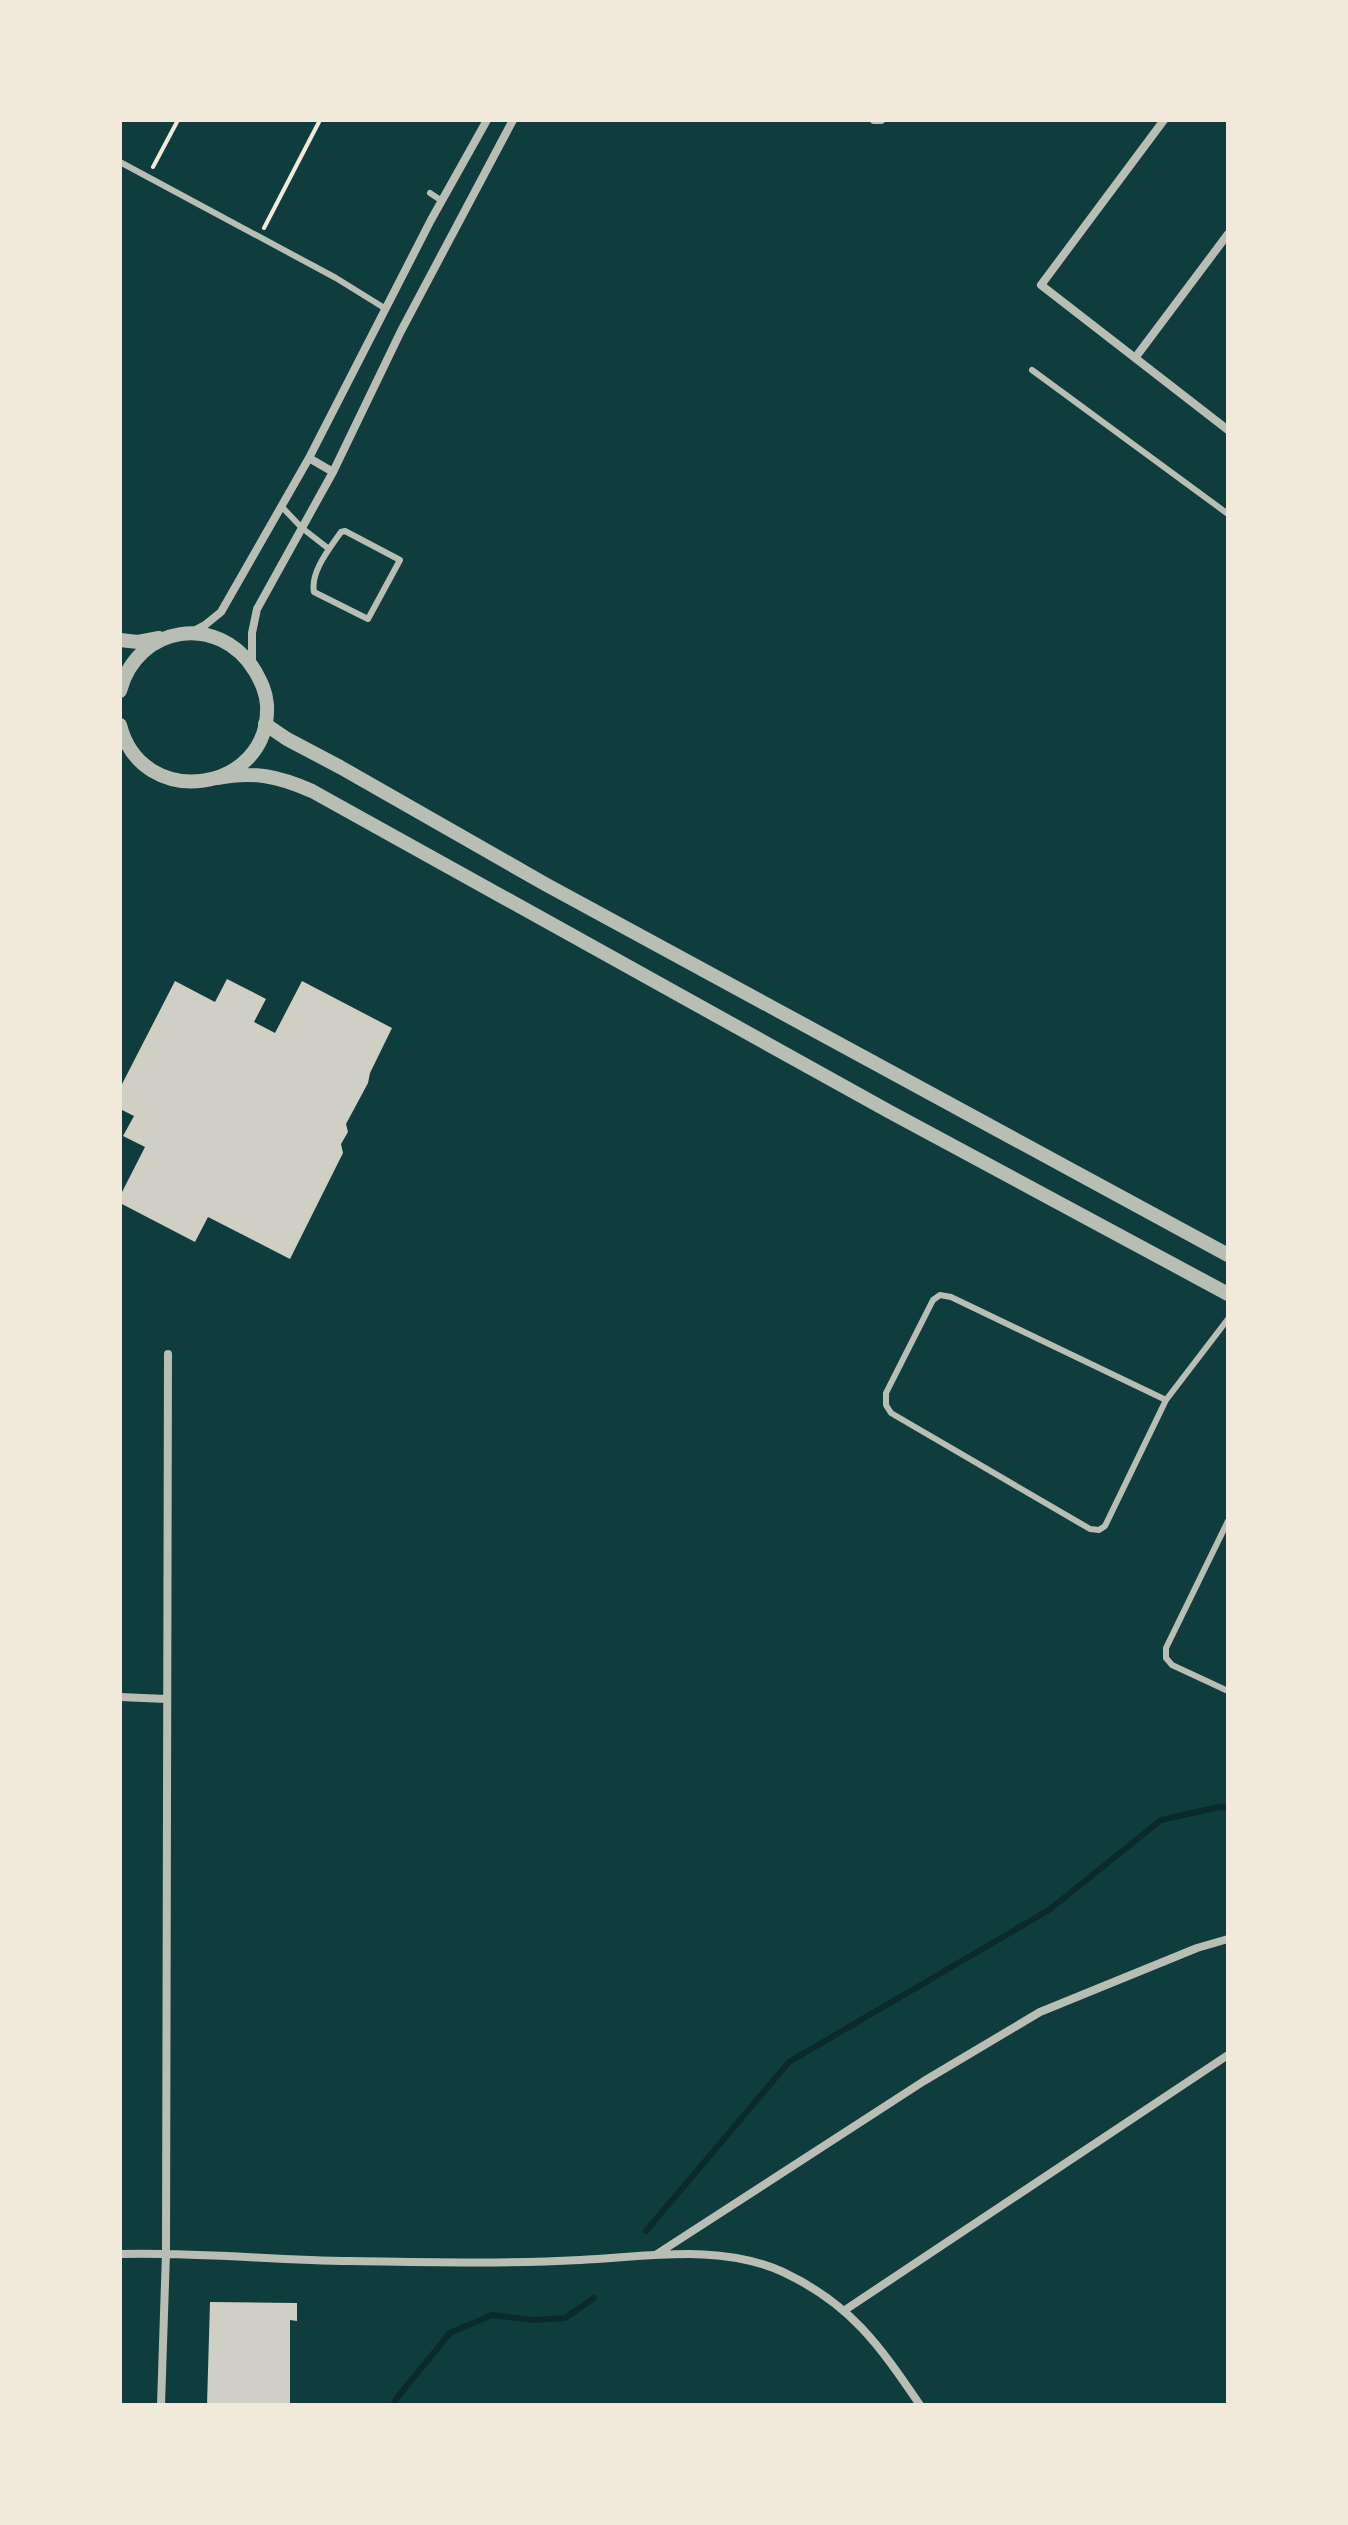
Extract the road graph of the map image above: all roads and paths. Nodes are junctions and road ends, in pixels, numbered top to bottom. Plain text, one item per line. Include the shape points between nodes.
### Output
1 (178, 120) edge
2 (320, 120) edge
3 (487, 120) edge
4 (513, 120) edge
5 (874, 120) edge
6 (881, 120) edge
7 (1164, 120) edge
8 (120, 162) edge
9 (148, 177) junction
10 (430, 193) dead end
11 (442, 201) junction
12 (1228, 234) edge
13 (259, 237) junction
14 (386, 309) junction
15 (1135, 358) junction
16 (1032, 370) dead end
17 (1228, 430) edge
18 (309, 458) junction
19 (333, 472) junction
20 (281, 506) junction
21 (1228, 514) edge
22 (302, 528) junction
23 (329, 549) junction
24 (191, 633) junction
25 (171, 636) junction
26 (120, 640) edge
27 (253, 668) junction
28 (120, 691) edge
29 (265, 724) junction
30 (120, 725) edge
31 (217, 778) junction
32 (1228, 1255) edge
33 (1228, 1294) edge
34 (1228, 1319) edge
35 (168, 1354) dead end
36 (1166, 1400) junction
37 (1228, 1521) edge
38 (1228, 1691) edge
39 (120, 1697) edge
40 (166, 1699) junction
41 (1228, 1939) edge
42 (1228, 2055) edge
43 (166, 2253) junction
44 (120, 2254) edge
45 (657, 2254) junction
46 (845, 2310) junction
47 (161, 2405) edge
48 (920, 2405) edge

1 - 9 path
2 - 13 path
3 - 11 street
4 - 19 street
5 - 6 street
7 - 15 street via 1041,285
8 - 9 lane
9 - 13 lane
10 - 11 lane
11 - 14 street
12 - 15 street
13 - 14 lane
14 - 18 street
15 - 17 street
16 - 21 lane
18 - 19 street
18 - 20 street
19 - 22 street
20 - 22 lane
20 - 24 street via 221,612
22 - 23 lane
22 - 27 street via 257,609
23 - 23 lane via 312,583 314,592 368,619 400,560 342,531
24 - 25 street
24 - 27 street via 228,642
25 - 26 street
25 - 28 street via 142,653
27 - 29 street via 264,687
29 - 31 street via 248,757
29 - 32 street via 545,884
30 - 31 street via 135,756 158,775 188,783
31 - 33 street via 269,776 312,791
34 - 36 lane
35 - 40 street
36 - 36 lane via 1099,1530 891,1413 886,1393 940,1295
37 - 38 lane via 1166,1648 1172,1665
39 - 40 street
40 - 43 street
41 - 45 street via 1040,2012
42 - 46 street
43 - 44 street
43 - 45 street via 348,2261 581,2260
43 - 47 street
45 - 46 street via 750,2260 782,2272
46 - 48 street via 866,2330

